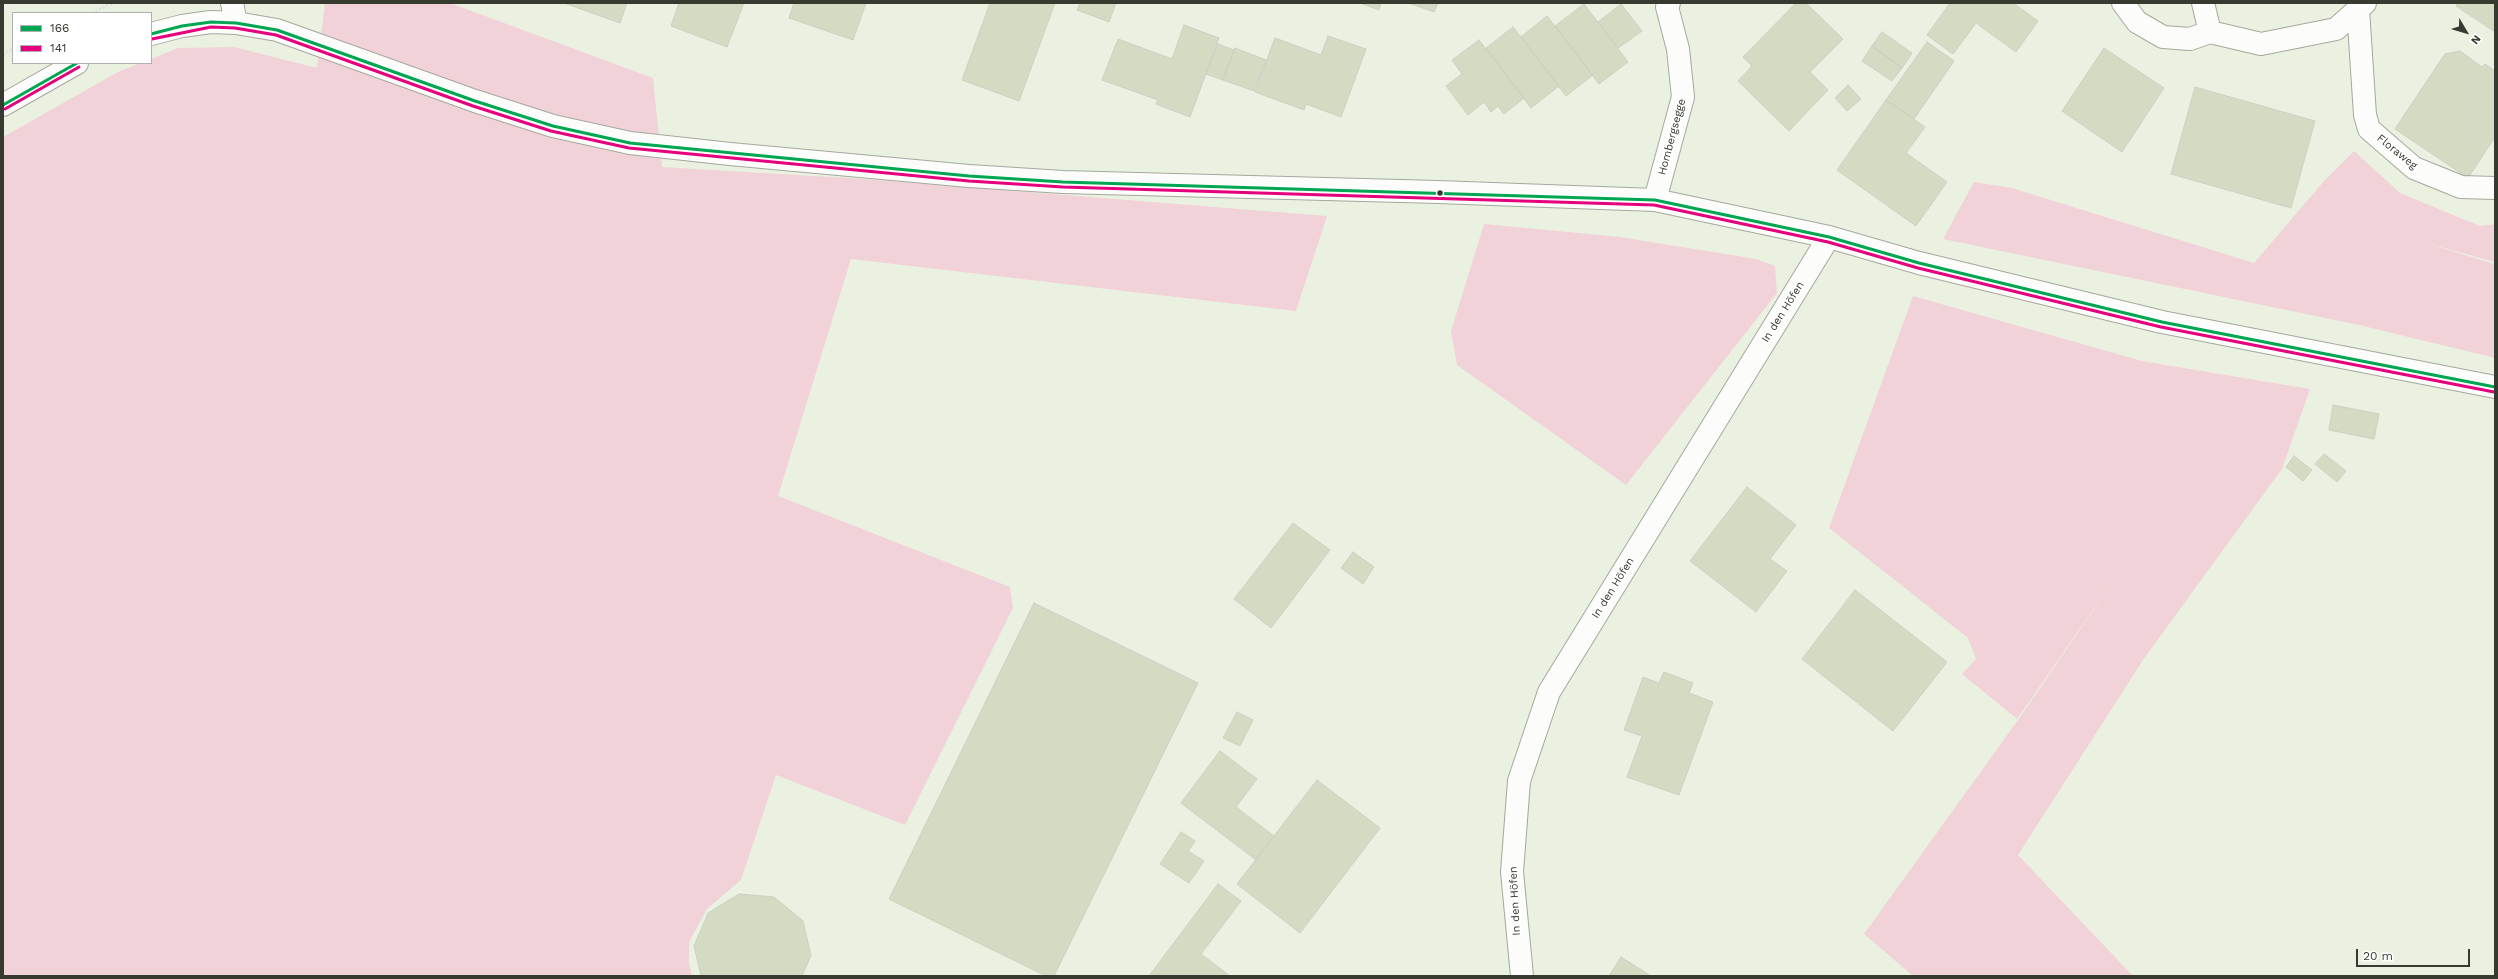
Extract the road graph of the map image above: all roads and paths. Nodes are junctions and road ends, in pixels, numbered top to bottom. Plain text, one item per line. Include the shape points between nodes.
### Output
1 (113, 3) edge
2 (2123, 3) edge
3 (2203, 3) edge
4 (1667, 4) edge
5 (2362, 6) edge
6 (94, 12) edge
7 (234, 13) edge
8 (2210, 32) junction
9 (152, 34) edge
10 (12, 50) edge
11 (3, 54) edge
12 (75, 64) edge
13 (3, 105) edge
14 (2495, 188) edge
15 (1655, 200) junction
16 (1829, 238) junction
17 (2495, 387) edge
18 (1522, 976) edge

1 - 6 path
2 - 8 main road via 2137,22 2163,37 2190,39
3 - 8 main road
4 - 15 main road, Hombergsegge via 1678,49 1683,97
5 - 8 main road, Floraweg via 2336,29 2261,44
5 - 14 main road, Floraweg via 2365,115 2369,129 2414,168 2461,187
7 - 9 main road via 211,22
7 - 15 main road via 475,101 553,126 630,143 855,166 1064,182
10 - 11 path
12 - 13 main road
15 - 16 main road
16 - 17 main road via 1919,263 2162,322
16 - 18 main road, In den Höfen via 1549,692 1519,782 1512,872

